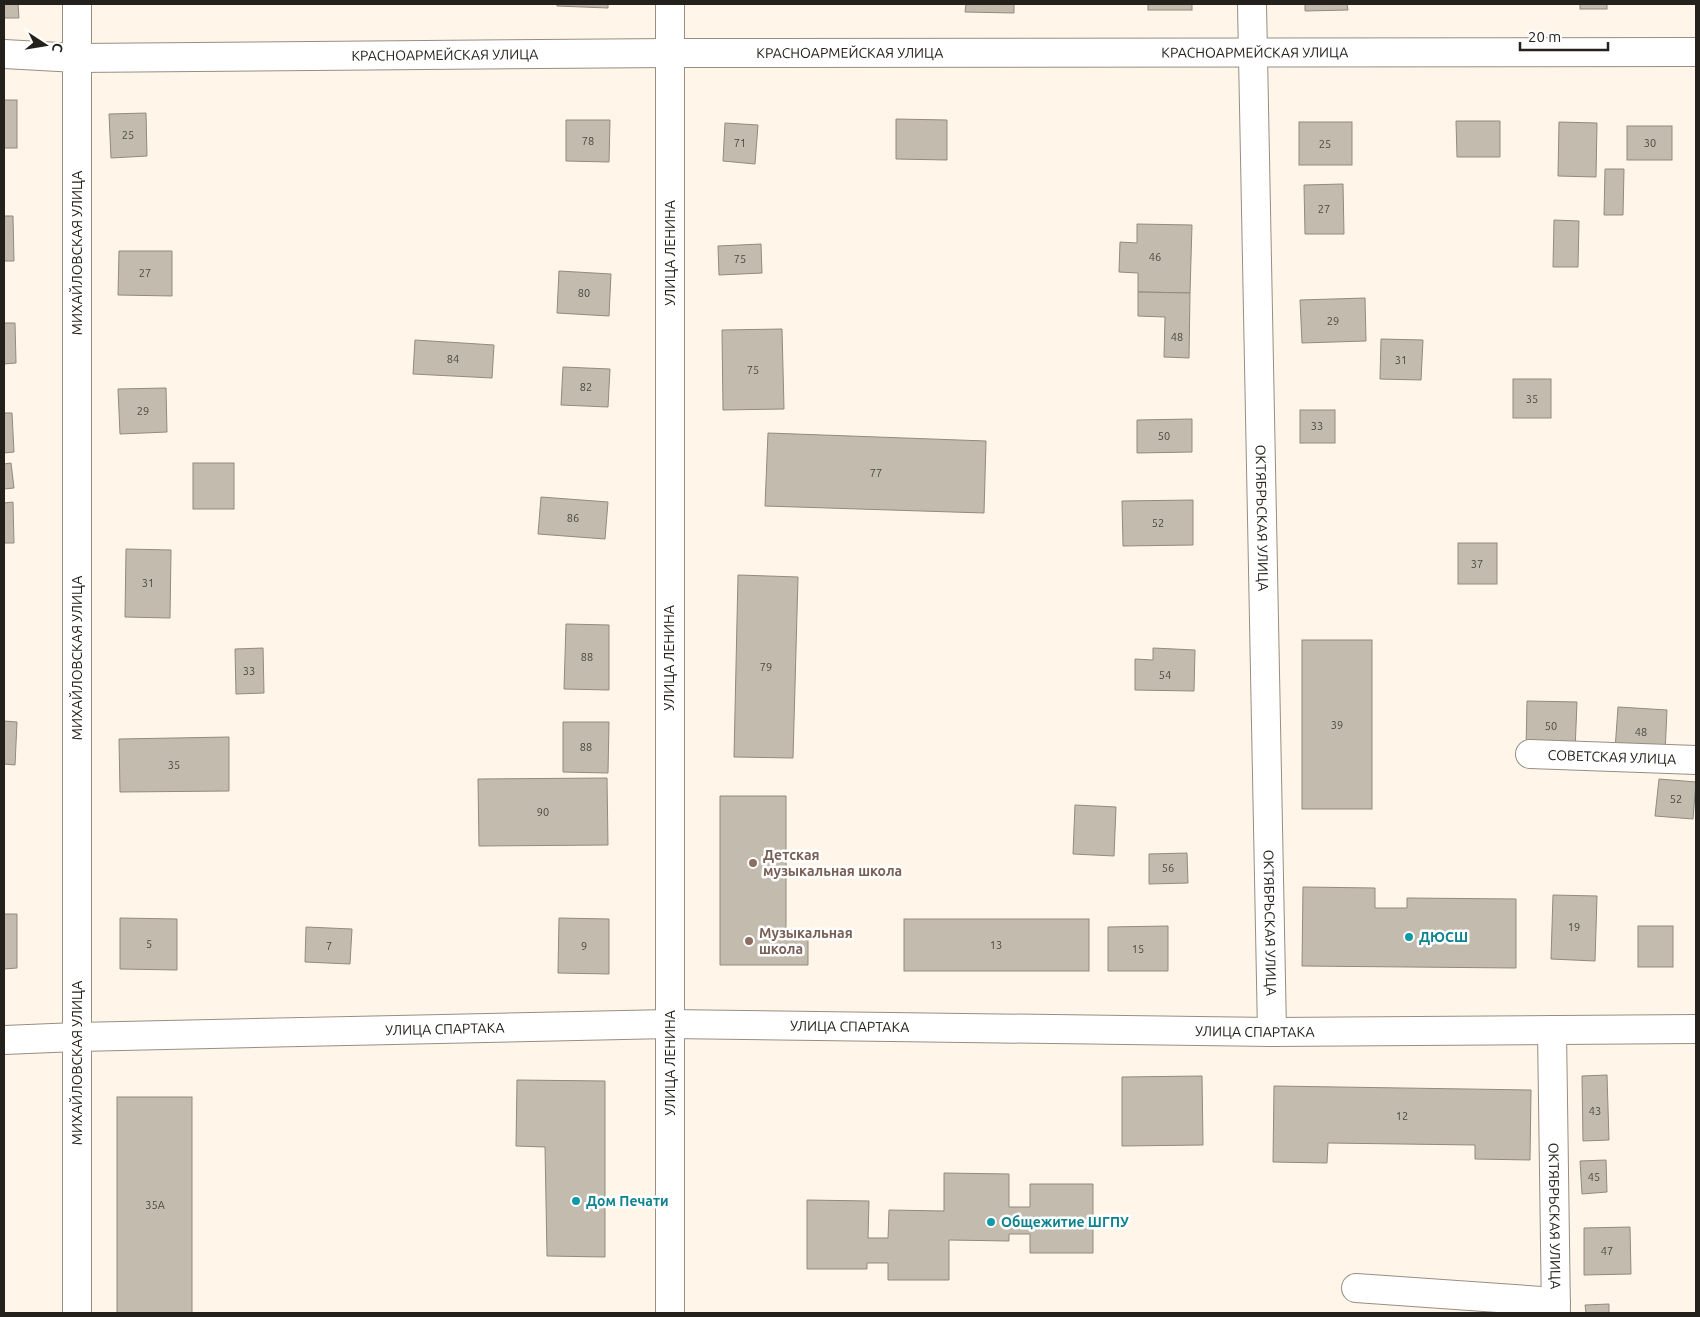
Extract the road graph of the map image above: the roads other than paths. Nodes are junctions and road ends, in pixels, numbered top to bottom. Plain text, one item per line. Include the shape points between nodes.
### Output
1 (76, 4) edge
2 (670, 4) edge
3 (1252, 4) edge
4 (1252, 52) junction
5 (1696, 52) edge
6 (670, 53) junction
7 (4, 54) edge
8 (77, 58) junction
9 (1530, 754) dead end
10 (1696, 760) edge
11 (669, 1024) junction
12 (1696, 1029) edge
13 (1552, 1030) junction
14 (1272, 1032) junction
15 (77, 1037) junction
16 (4, 1040) edge
17 (1356, 1288) dead end
18 (1556, 1307) edge
19 (77, 1313) edge
20 (670, 1313) edge

1 - 8 street, МИХАЙЛОВСКАЯ УЛИЦА
2 - 6 street, УЛИЦА ЛЕНИНА
3 - 4 street, ОКТЯБРЬСКАЯ УЛИЦА
4 - 5 street, КРАСНОАРМЕЙСКАЯ УЛИЦА
4 - 6 street, КРАСНОАРМЕЙСКАЯ УЛИЦА
4 - 14 street, ОКТЯБРЬСКАЯ УЛИЦА
6 - 8 street, КРАСНОАРМЕЙСКАЯ УЛИЦА
6 - 11 street, УЛИЦА ЛЕНИНА
7 - 8 street, КРАСНОАРМЕЙСКАЯ УЛИЦА
8 - 15 street, МИХАЙЛОВСКАЯ УЛИЦА
9 - 10 street, СОВЕТСКАЯ УЛИЦА
11 - 14 street, УЛИЦА СПАРТАКА
11 - 15 street, УЛИЦА СПАРТАКА
11 - 20 street, УЛИЦА ЛЕНИНА
12 - 13 street, УЛИЦА СПАРТАКА
13 - 14 street, УЛИЦА СПАРТАКА
13 - 18 street, ОКТЯБРЬСКАЯ УЛИЦА
15 - 16 street, УЛИЦА СПАРТАКА
15 - 19 street, МИХАЙЛОВСКАЯ УЛИЦА
17 - 18 street

